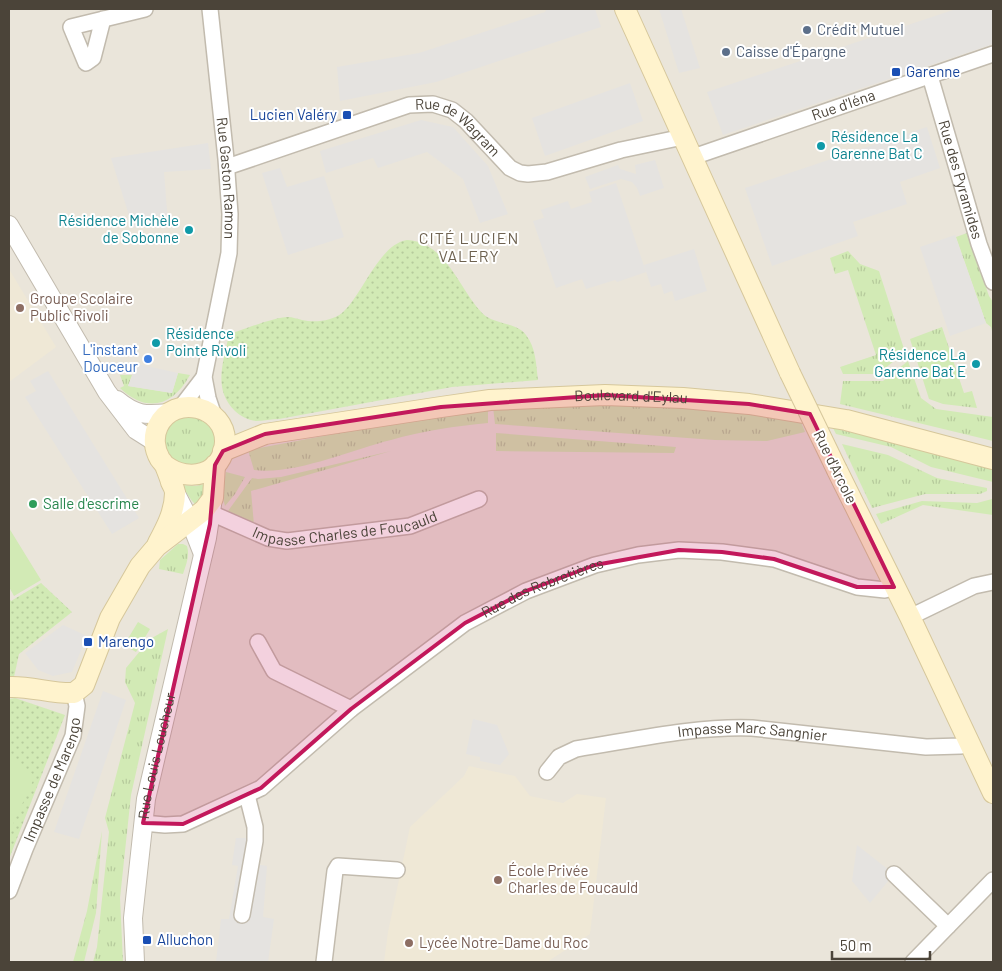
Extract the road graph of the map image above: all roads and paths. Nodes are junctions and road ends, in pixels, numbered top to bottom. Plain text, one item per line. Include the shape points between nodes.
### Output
1 (145, 9) edge
2 (210, 9) edge
3 (625, 9) edge
4 (103, 19) dead end
5 (993, 54) edge
6 (930, 76) junction
7 (684, 137) junction
8 (693, 157) junction
9 (227, 167) junction
10 (9, 225) edge
11 (993, 282) edge
12 (204, 377) junction
13 (107, 392) junction
14 (175, 410) junction
15 (217, 420) junction
16 (265, 434) junction
17 (155, 442) junction
18 (219, 458) junction
19 (993, 458) edge
20 (166, 466) junction
21 (175, 492) junction
22 (479, 500) dead end
23 (212, 505) junction
24 (190, 521) junction
25 (157, 546) junction
26 (202, 554) junction
27 (993, 582) edge
28 (894, 588) junction
29 (910, 617) junction
30 (258, 642) dead end
31 (9, 687) edge
32 (74, 693) junction
33 (352, 709) junction
34 (969, 742) junction
35 (546, 772) dead end
36 (993, 793) edge
37 (247, 795) junction
38 (143, 823) junction
39 (397, 870) dead end
40 (894, 874) dead end
41 (993, 880) edge
42 (9, 891) edge
43 (242, 916) dead end
44 (948, 926) junction
45 (135, 962) edge
46 (324, 962) edge
47 (913, 962) edge

1 - 4 street
2 - 9 street, Rue Gaston Ramon
3 - 7 main road, Rue d'Arcole
5 - 6 street, Rue d'Iéna
6 - 8 street, Rue d'Iéna
6 - 11 street, Rue des Pyramides
7 - 8 main road, Rue d'Arcole
7 - 9 street, Rue de Wagram via 528,174 510,168 452,110 433,104 409,105
8 - 28 main road, Rue d'Arcole, bridge via 790,372
9 - 12 street, Rue Gaston Ramon via 228,253
10 - 13 street
12 - 14 street, Rue Gaston Ramon
12 - 15 street, Rue Gaston Ramon
13 - 14 street via 126,408 146,415
13 - 17 street via 136,430
14 - 15 main road via 193,406 204,409
14 - 17 main road via 158,426
15 - 16 main road, Boulevard d'Eylau
15 - 18 main road via 225,442
16 - 18 main road, Boulevard d'Eylau
16 - 19 main road, Boulevard d'Eylau via 490,400 606,395 749,404 846,420
17 - 20 main road via 159,458
18 - 20 main road via 206,472 196,475 174,473
18 - 23 main road, Rue Louis Loucheur
20 - 21 main road
21 - 24 street
21 - 25 main road via 170,518
22 - 23 street, Impasse Charles de Foucauld via 410,526 287,541 268,538
23 - 24 main road
23 - 26 street, Rue Louis Loucheur
24 - 25 main road
24 - 26 street
25 - 32 main road via 140,566 110,618 84,685
26 - 38 street, Rue Louis Loucheur
27 - 29 street via 974,586
28 - 29 main road, Rue d'Arcole
28 - 33 street, Rue des Robretières via 857,587 774,560 722,552 678,550 638,555 595,565 526,591 465,623
29 - 34 main road, Rue d'Arcole
30 - 33 street via 274,671
31 - 32 main road
32 - 42 street, Impasse de Marengo via 77,706 73,736
33 - 37 street, Rue des Robretières via 273,779
34 - 35 street, Impasse Marc Sangnier via 961,746 926,747 725,727 576,749 559,757
34 - 36 main road, Rue d'Arcole
37 - 38 street, Rue des Robretières via 183,824
37 - 43 street via 255,840
38 - 45 street, Rue Louis Loucheur via 133,918
39 - 46 street via 338,866
40 - 44 street
41 - 44 street
44 - 47 street

